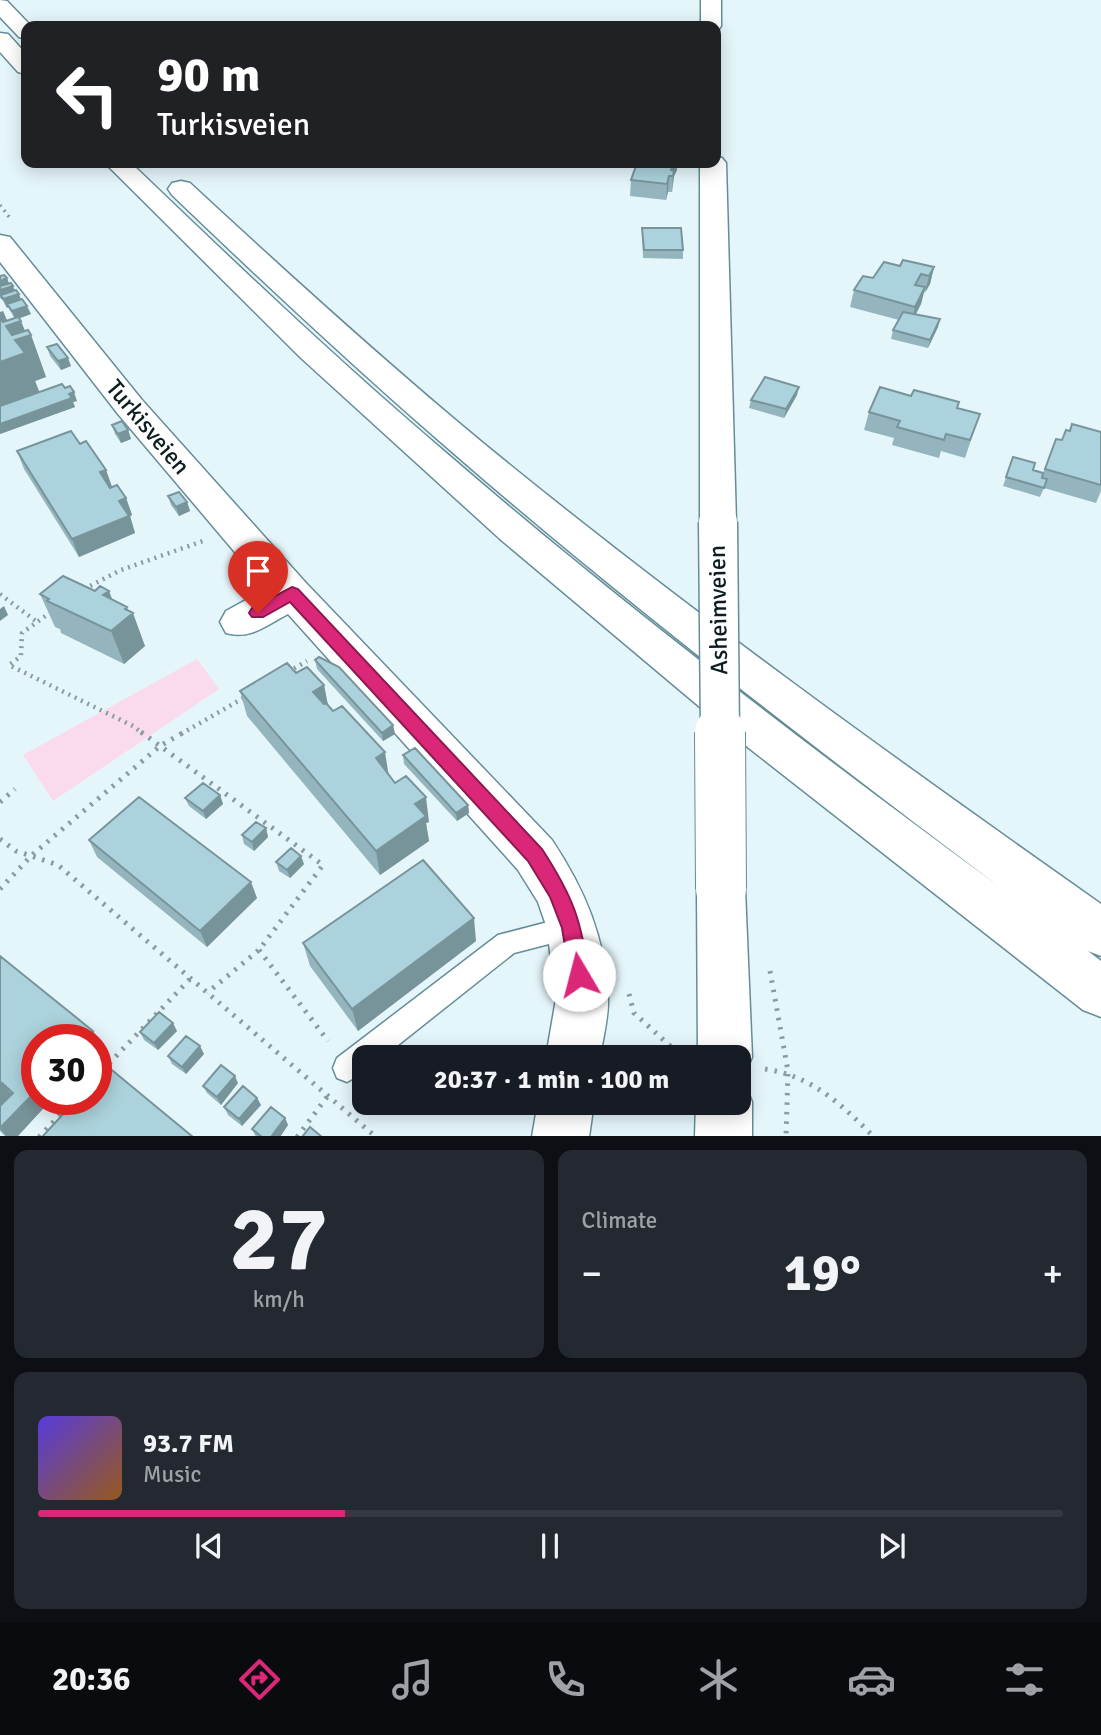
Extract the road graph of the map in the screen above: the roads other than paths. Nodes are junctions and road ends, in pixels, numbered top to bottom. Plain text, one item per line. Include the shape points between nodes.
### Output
1 (711, 0) edge
2 (0, 5) edge
3 (711, 21) edge
4 (21, 28) edge
5 (0, 39) edge
6 (21, 62) edge
7 (122, 168) edge
8 (158, 168) edge
9 (713, 168) edge
10 (3, 253) edge
11 (292, 593) junction
12 (240, 622) dead end
13 (572, 928) junction
14 (1101, 933) edge
15 (1101, 992) edge
16 (575, 1045) edge
17 (725, 1045) edge
18 (347, 1068) road end
19 (564, 1115) edge
20 (724, 1115) edge
21 (560, 1136) edge
22 (723, 1136) edge

1 - 3 main road
2 - 4 main road
5 - 6 main road
7 - 15 main road via 432,460 653,647 894,839
8 - 14 main road via 471,450 653,598 925,806
9 - 17 main road, Asheimveien, bridge
10 - 11 main road, Turkisveien
11 - 12 main road
11 - 13 main road, Turkisveien via 535,855 559,893
13 - 16 main road, Turkisveien via 582,999
13 - 18 lane via 507,943
19 - 21 main road
20 - 22 main road

